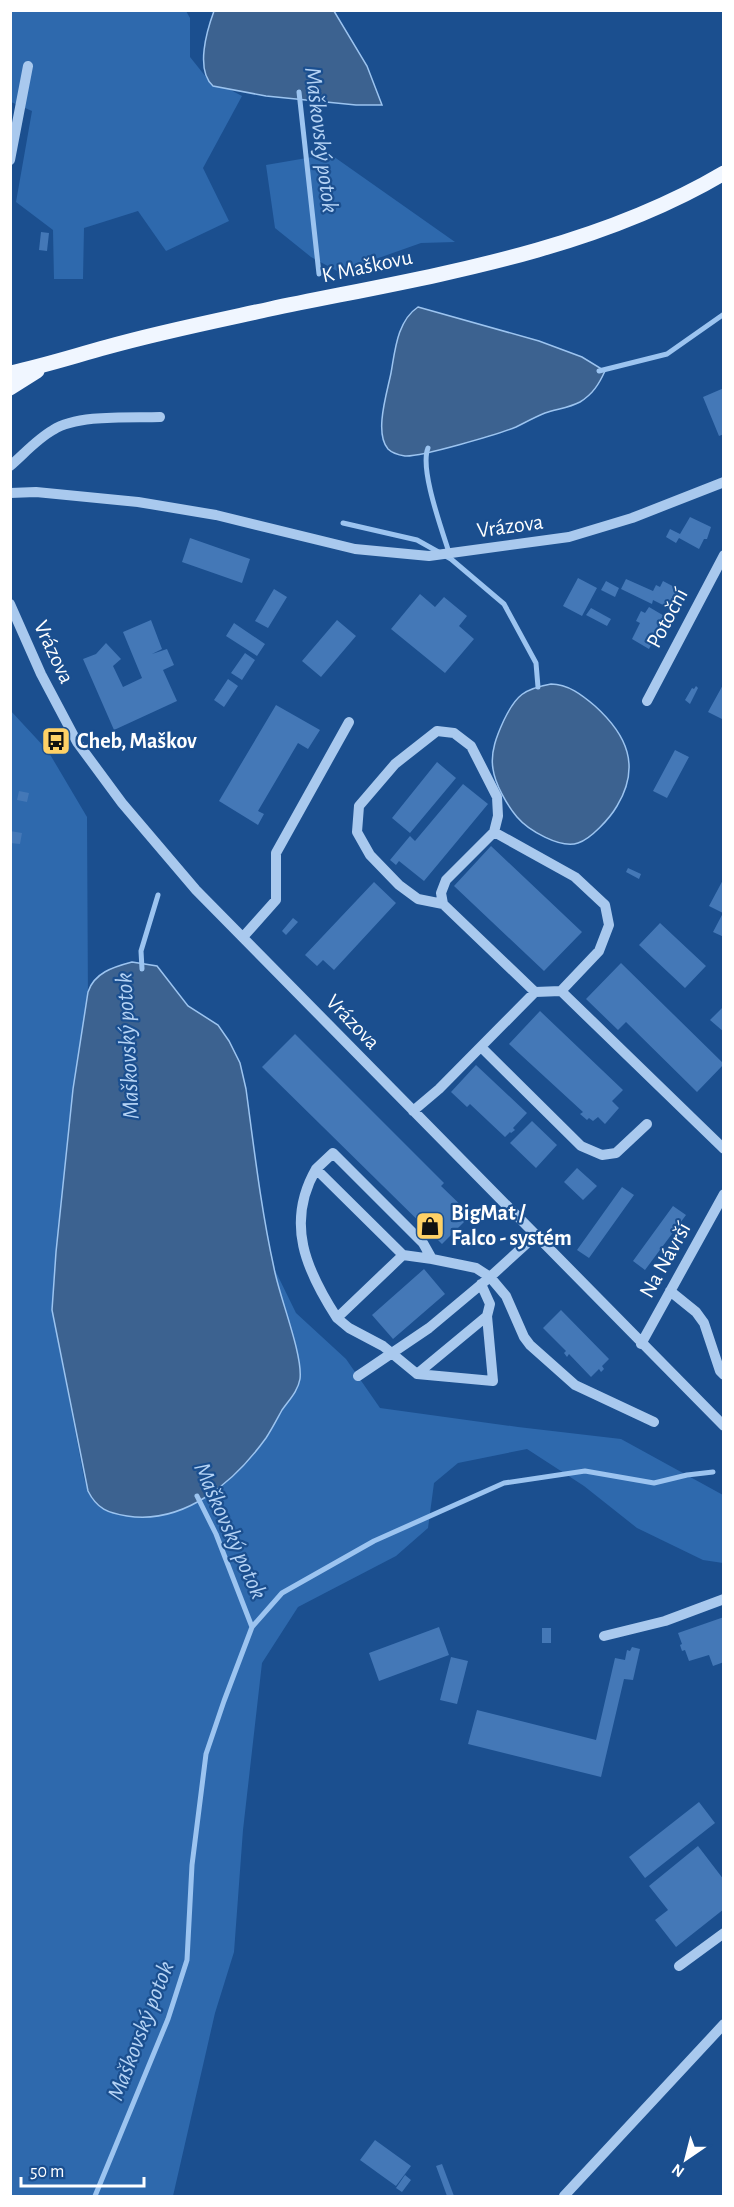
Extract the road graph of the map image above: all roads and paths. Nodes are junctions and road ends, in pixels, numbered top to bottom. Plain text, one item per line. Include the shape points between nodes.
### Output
1 (28, 66) dead end
2 (10, 160) edge
3 (723, 173) edge
4 (50, 364) junction
5 (10, 373) edge
6 (10, 388) edge
7 (160, 417) dead end
8 (10, 466) edge
9 (723, 482) edge
10 (10, 493) edge
11 (723, 555) edge
12 (10, 604) edge
13 (647, 701) dead end
14 (349, 722) dead end
15 (494, 831) junction
16 (442, 904) junction
17 (243, 937) junction
18 (561, 991) junction
19 (535, 992) junction
20 (481, 1047) junction
21 (413, 1111) junction
22 (647, 1124) dead end
23 (723, 1149) edge
24 (316, 1169) junction
25 (723, 1194) edge
26 (536, 1235) junction
27 (403, 1256) junction
28 (432, 1259) junction
29 (490, 1277) junction
30 (481, 1284) junction
31 (670, 1291) junction
32 (487, 1316) junction
33 (337, 1318) junction
34 (641, 1344) junction
35 (392, 1354) junction
36 (417, 1374) junction
37 (358, 1376) dead end
38 (723, 1376) edge
39 (654, 1422) dead end
40 (723, 1426) edge
41 (723, 1599) edge
42 (604, 1636) dead end
43 (723, 1932) edge
44 (679, 1966) dead end
45 (723, 2024) edge
46 (564, 2196) edge

1 - 2 street
3 - 4 main road, K Maškovu via 666,203 560,243 188,327
4 - 5 main road, K Maškovu
4 - 6 main road
7 - 8 street via 75,420 54,429
9 - 10 street, Vrázova via 632,518 568,537 429,556 355,549 216,515 138,502
11 - 13 street, Potoční
12 - 17 street, Vrázova via 77,742 122,803 196,890
14 - 17 street via 276,853 276,900
15 - 16 street via 446,880
15 - 16 street via 497,797 471,746 454,733 437,731 395,764 359,806 357,832 370,855 418,899
15 - 18 street via 575,877 605,905 609,925 599,951
16 - 19 street
17 - 21 street, Vrázova
18 - 19 street
18 - 23 street
19 - 20 street
20 - 21 street
20 - 22 street via 581,1146 602,1155 616,1153
21 - 26 street, Vrázova
24 - 27 street
24 - 28 street via 333,1153 423,1243
24 - 33 street via 302,1198 299,1220 318,1288
25 - 31 street, Na Návrší
26 - 29 street
26 - 34 street, Vrázova
27 - 28 street
27 - 33 street
28 - 29 street via 476,1268
29 - 30 street
29 - 39 street via 506,1296 530,1345 575,1385
30 - 32 street via 490,1304
30 - 35 street
31 - 34 street, Na Návrší
31 - 38 street via 704,1323
32 - 36 street
32 - 36 street via 493,1381
33 - 35 street
34 - 40 street, Vrázova
35 - 36 street
35 - 37 street
41 - 42 street via 666,1621
43 - 44 street
45 - 46 street

